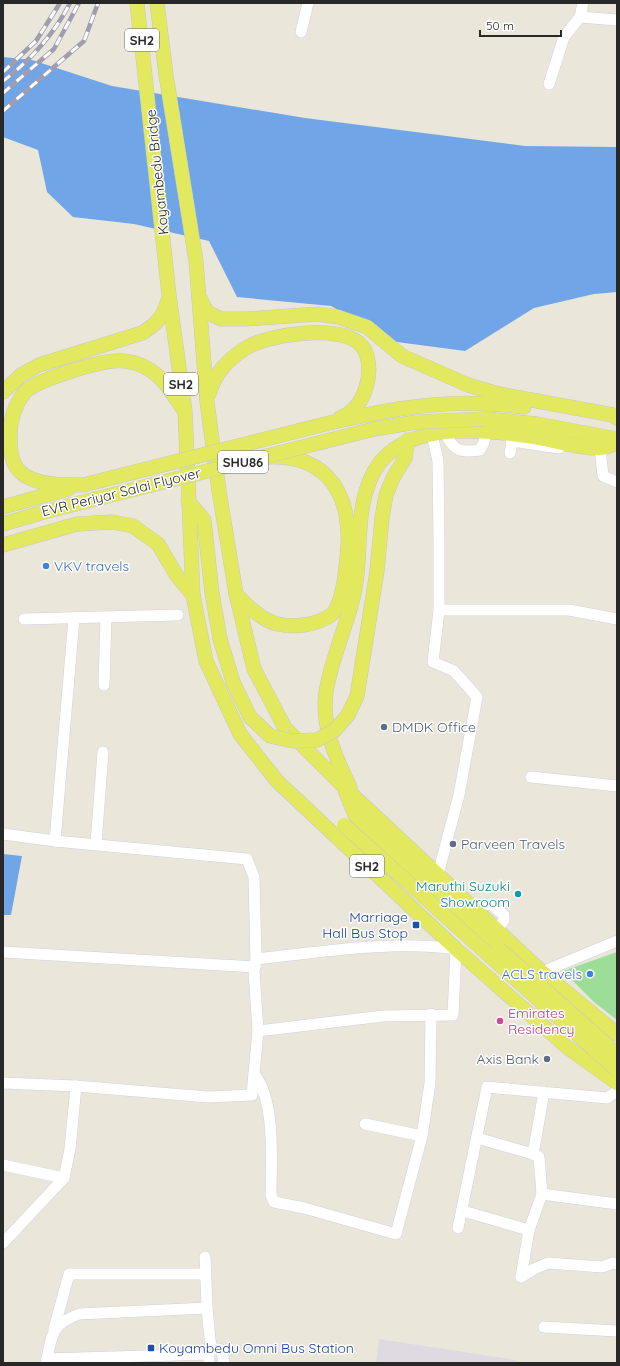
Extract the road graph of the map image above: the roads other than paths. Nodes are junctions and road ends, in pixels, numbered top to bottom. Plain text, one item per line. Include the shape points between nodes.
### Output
1 (137, 3) edge
2 (157, 3) edge
3 (308, 3) edge
4 (583, 3) edge
5 (580, 17) junction
6 (617, 20) edge
7 (301, 32) dead end
8 (549, 84) dead end
9 (169, 295) junction
10 (198, 297) junction
11 (3, 392) edge
12 (207, 402) junction
13 (185, 411) junction
14 (617, 418) edge
15 (332, 422) junction
16 (617, 423) edge
17 (486, 432) junction
18 (438, 434) junction
19 (513, 438) junction
20 (617, 439) edge
21 (408, 440) junction
22 (599, 442) junction
23 (617, 443) edge
24 (510, 453) dead end
25 (262, 457) junction
26 (617, 482) edge
27 (83, 485) junction
28 (188, 501) junction
29 (3, 507) edge
30 (3, 524) edge
31 (3, 527) edge
32 (6, 544) edge
33 (236, 594) junction
34 (192, 595) junction
35 (439, 610) junction
36 (178, 615) dead end
37 (106, 617) junction
38 (74, 618) junction
39 (24, 619) dead end
40 (617, 619) edge
41 (104, 686) dead end
42 (102, 752) dead end
43 (531, 777) dead end
44 (343, 786) junction
45 (617, 786) edge
46 (356, 798) junction
47 (314, 815) junction
48 (3, 834) edge
49 (55, 841) junction
50 (96, 844) junction
51 (438, 874) junction
52 (617, 941) edge
53 (456, 949) junction
54 (3, 952) edge
55 (256, 963) junction
56 (542, 972) junction
57 (431, 1014) junction
58 (598, 1018) junction
59 (258, 1031) junction
60 (617, 1034) edge
61 (567, 1047) junction
62 (617, 1054) edge
63 (617, 1070) edge
64 (254, 1074) junction
65 (3, 1083) edge
66 (617, 1083) edge
67 (76, 1086) junction
68 (617, 1091) edge
69 (544, 1092) junction
70 (365, 1124) dead end
71 (422, 1136) junction
72 (477, 1138) junction
73 (533, 1154) junction
74 (3, 1165) edge
75 (64, 1178) junction
76 (542, 1194) junction
77 (617, 1204) edge
78 (463, 1211) junction
79 (458, 1228) dead end
80 (529, 1230) junction
81 (5, 1239) edge
82 (205, 1257) dead end
83 (617, 1264) edge
84 (206, 1274) junction
85 (207, 1308) junction
86 (544, 1327) dead end
87 (54, 1329) junction
88 (617, 1331) edge
89 (210, 1356) edge
90 (47, 1361) edge
91 (224, 1363) edge

1 - 9 main road, Koyambedu Bridge / SH2
2 - 10 main road, Koyambedu Bridge / SH2 via 196,261
3 - 7 street
4 - 5 street
5 - 6 street
5 - 8 street via 564,37
9 - 11 main road via 164,315 154,326 142,333 39,365 21,375
9 - 13 main road, SH2
10 - 12 main road, SH2
10 - 14 main road via 207,312 221,319 246,320 318,314 338,317 367,327 402,356 468,385 499,394 613,415
12 - 15 main road via 214,378 222,366 247,347 302,333 328,332 360,344 368,360 370,373 359,405
12 - 33 main road, SH2
13 - 27 main road via 152,370 135,362 97,363 34,385 25,393 14,410 10,428 10,450 14,464 27,476 40,481 61,485
13 - 28 main road, SH2
15 - 16 main road, EVR Periyar Salai Flyover / SHU86 via 414,407 487,403 537,408
15 - 27 main road, EVR Periyar Salai Flyover / SHU86, bridge
17 - 18 main road via 458,431
17 - 18 street via 480,450 467,452 457,450
17 - 19 main road
18 - 21 main road
18 - 35 street
19 - 22 main road via 561,449
19 - 24 street
20 - 22 main road, EVR Periyar Salai Flyover / SHU86
21 - 28 main road, bridge via 405,458 386,495 357,696 348,715 335,730 317,740 293,741 270,736 250,718 233,682 220,640 204,520
21 - 46 main road via 384,456 370,480 362,516 353,600 326,693 332,749
22 - 23 main road
22 - 25 main road, EVR Periyar Salai Flyover / SHU86, bridge via 544,425 486,419 417,422 374,429
22 - 26 street via 603,476
25 - 30 main road, EVR Periyar Salai Flyover / SHU86, bridge
25 - 33 main road, bridge via 279,456 301,460 318,467 330,479 344,505 348,534 343,593 332,615 298,626 277,624 251,609
27 - 29 main road, EVR Periyar Salai Flyover / SHU86
28 - 34 main road, SH2
31 - 32 main road
32 - 34 main road via 77,524 112,522 133,526 158,544
33 - 44 main road, SH2 via 254,669 285,728
34 - 47 main road, SH2 via 206,661 240,734 277,781
35 - 40 street via 569,610
35 - 51 street via 433,662 454,671 477,697 459,795
36 - 37 street
37 - 38 street
37 - 41 street
38 - 39 street
38 - 49 street
42 - 50 street
43 - 45 street
44 - 46 main road, SH2
44 - 62 main road, bridge via 360,821
46 - 51 main road, SH2
47 - 53 main road, SH2
47 - 63 main road, bridge via 344,824
48 - 49 street
49 - 50 street
50 - 55 street via 247,859 254,877
51 - 56 main road, SH2
52 - 56 street
53 - 55 street via 428,945 352,949
53 - 57 street via 453,1015
53 - 61 main road, SH2
54 - 55 street
55 - 59 street
56 - 58 main road, SH2
57 - 59 street via 383,1016
57 - 71 street via 430,1083
58 - 60 main road, SH2
58 - 61 main road
59 - 64 street
61 - 66 main road, SH2
64 - 67 street via 252,1095 208,1097
64 - 71 street via 266,1094 271,1140 271,1195 274,1202 396,1234
65 - 67 street
67 - 75 street via 70,1149
68 - 69 street via 607,1098
69 - 72 street via 487,1087
69 - 73 street
70 - 71 street
72 - 73 street
72 - 78 street
73 - 76 street via 539,1157
74 - 75 street
75 - 81 street
76 - 77 street
76 - 80 street
78 - 79 street
78 - 80 street
80 - 83 street via 521,1277 548,1263 602,1268
82 - 84 street
84 - 85 street
84 - 87 street via 69,1274
85 - 87 street via 79,1314 64,1320
85 - 89 street
86 - 88 street
87 - 90 street
89 - 90 street
89 - 91 street via 219,1349 222,1351

